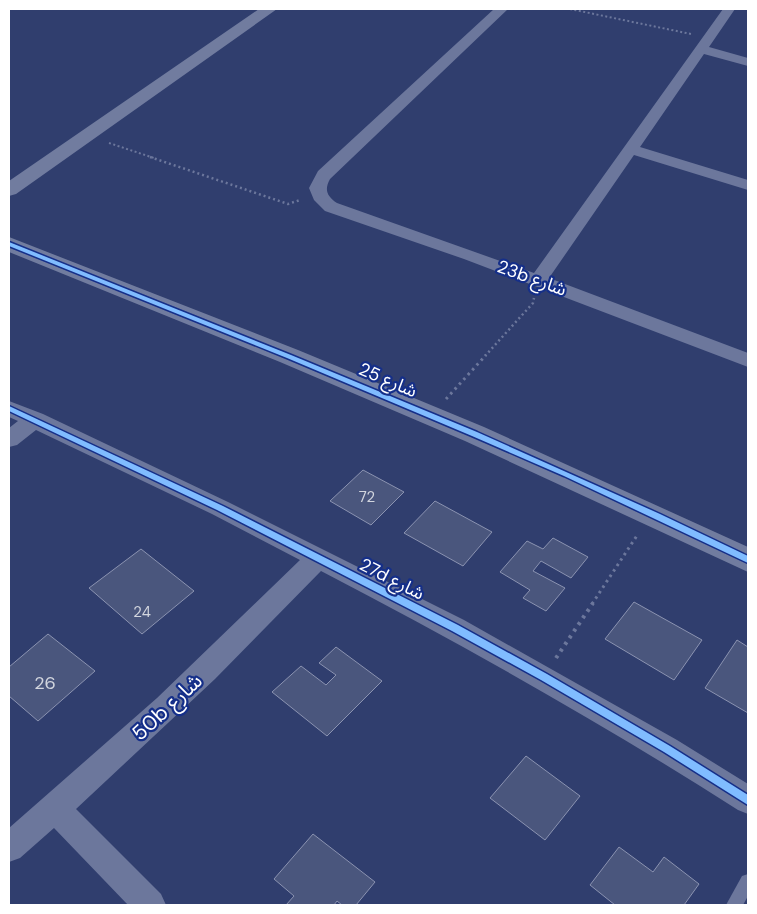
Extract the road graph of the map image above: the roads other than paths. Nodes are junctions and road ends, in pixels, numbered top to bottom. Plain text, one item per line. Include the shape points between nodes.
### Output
1 (269, 9) edge
2 (501, 9) edge
3 (728, 9) edge
4 (704, 44) junction
5 (748, 62) edge
6 (631, 149) junction
7 (748, 185) edge
8 (9, 190) edge
9 (9, 244) edge
10 (538, 281) junction
11 (748, 360) edge
12 (9, 408) edge
13 (35, 420) junction
14 (9, 439) edge
15 (318, 558) junction
16 (748, 560) edge
17 (748, 800) edge
18 (55, 809) junction
19 (9, 848) edge
20 (748, 882) edge
21 (150, 905) edge
22 (734, 905) edge

1 - 8 street
2 - 10 street, 23b شارع via 324,175 317,188 318,195 331,207
3 - 4 street
4 - 5 street
4 - 6 street
6 - 7 street
6 - 10 street
9 - 16 street, شارع 25 via 510,448 652,512
10 - 11 street, 23b شارع
12 - 13 street, 27d شارع
13 - 14 street
13 - 15 street, 27d شارع
15 - 17 street, 27d شارع via 544,677 667,748
15 - 18 street, 50b شارع via 244,636
18 - 19 street, 50b شارع
18 - 21 street
20 - 22 lane

